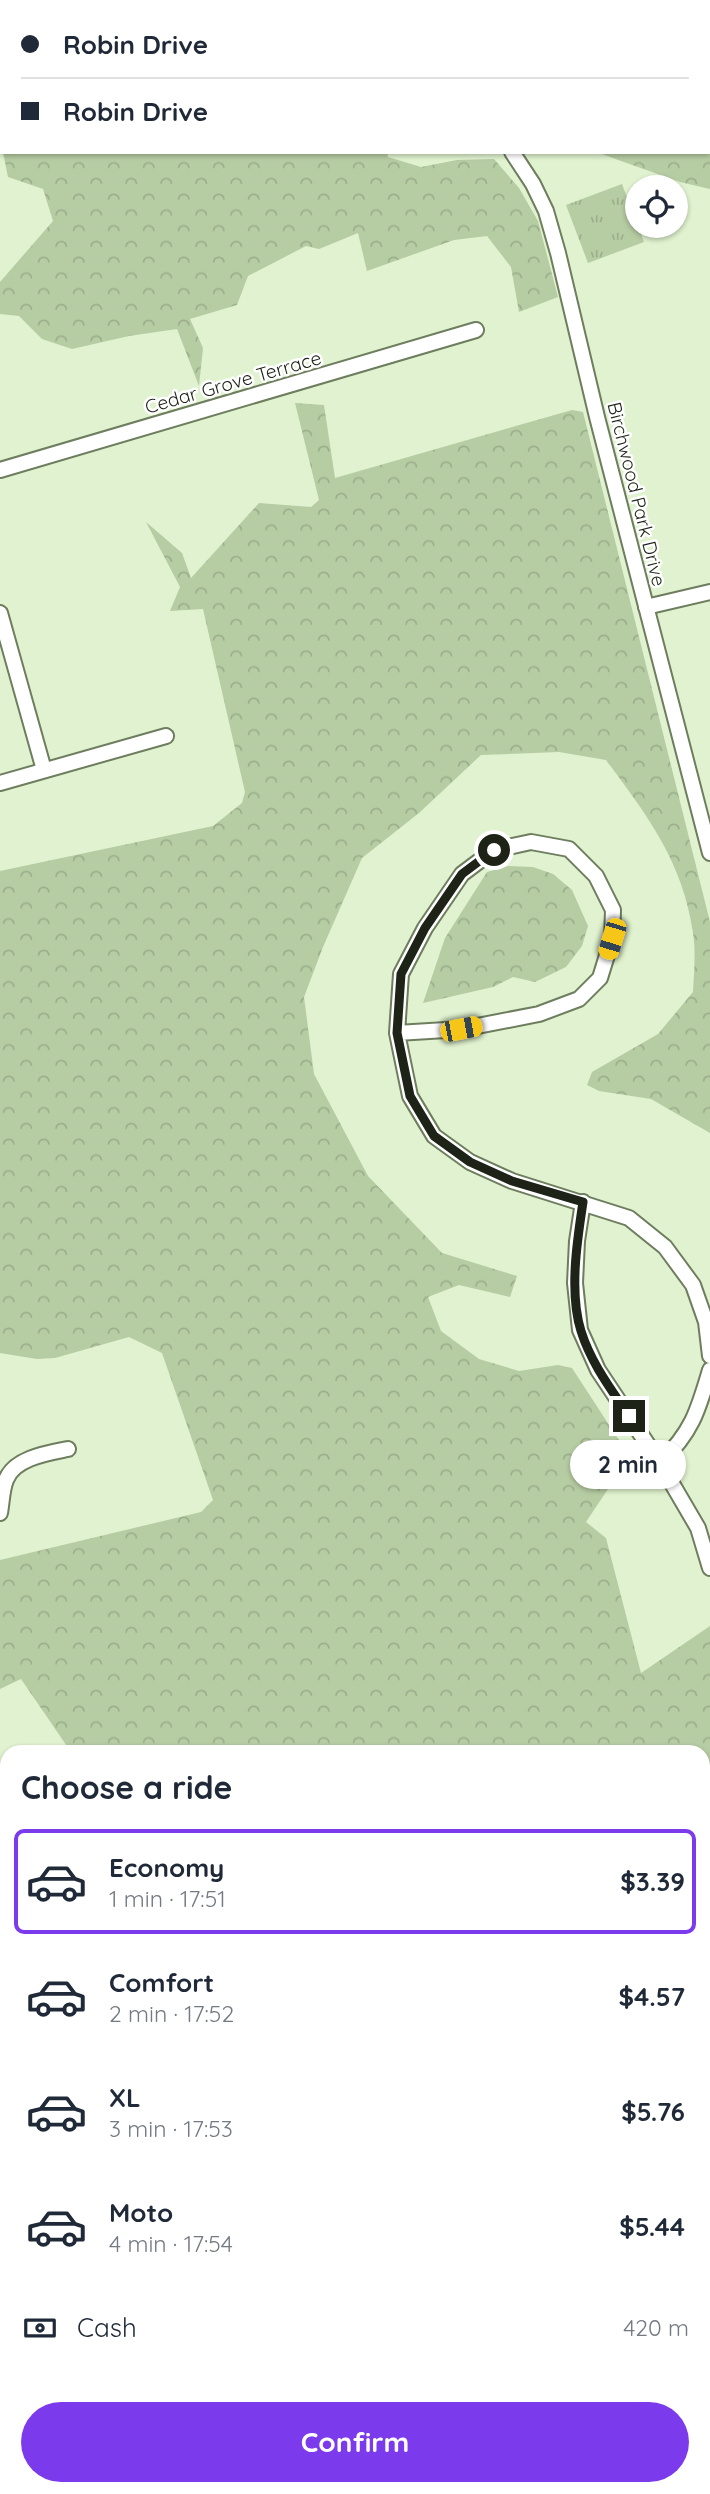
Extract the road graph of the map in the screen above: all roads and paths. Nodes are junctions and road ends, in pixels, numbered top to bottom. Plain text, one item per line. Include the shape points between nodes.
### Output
1 (513, 154) edge
2 (476, 330) dead end
3 (0, 470) edge
4 (710, 592) edge
5 (646, 607) junction
6 (0, 613) edge
7 (166, 736) dead end
8 (44, 770) junction
9 (0, 783) edge
10 (710, 853) edge
11 (397, 1033) junction
12 (583, 1202) junction
13 (710, 1356) edge
14 (710, 1370) edge
15 (68, 1449) dead end
16 (660, 1463) junction
17 (0, 1513) edge
18 (710, 1567) edge

1 - 5 street, Birchwood Park Drive via 546,211
2 - 3 street, Cedar Grove Terrace
4 - 5 street
5 - 10 street, Birchwood Park Drive
6 - 8 street
7 - 8 street
8 - 9 street
11 - 11 street via 461,1029 526,1017 579,999 600,978 612,939 613,910 596,876 569,849 531,842 494,850 462,874 401,974
11 - 12 street via 410,1096 434,1136 470,1162 512,1181
12 - 13 street via 629,1218 666,1247 693,1285 706,1322
12 - 16 street via 575,1283 580,1330 598,1370
14 - 16 street via 698,1410 680,1444
15 - 17 street via 42,1454 12,1469
16 - 18 street via 698,1528

